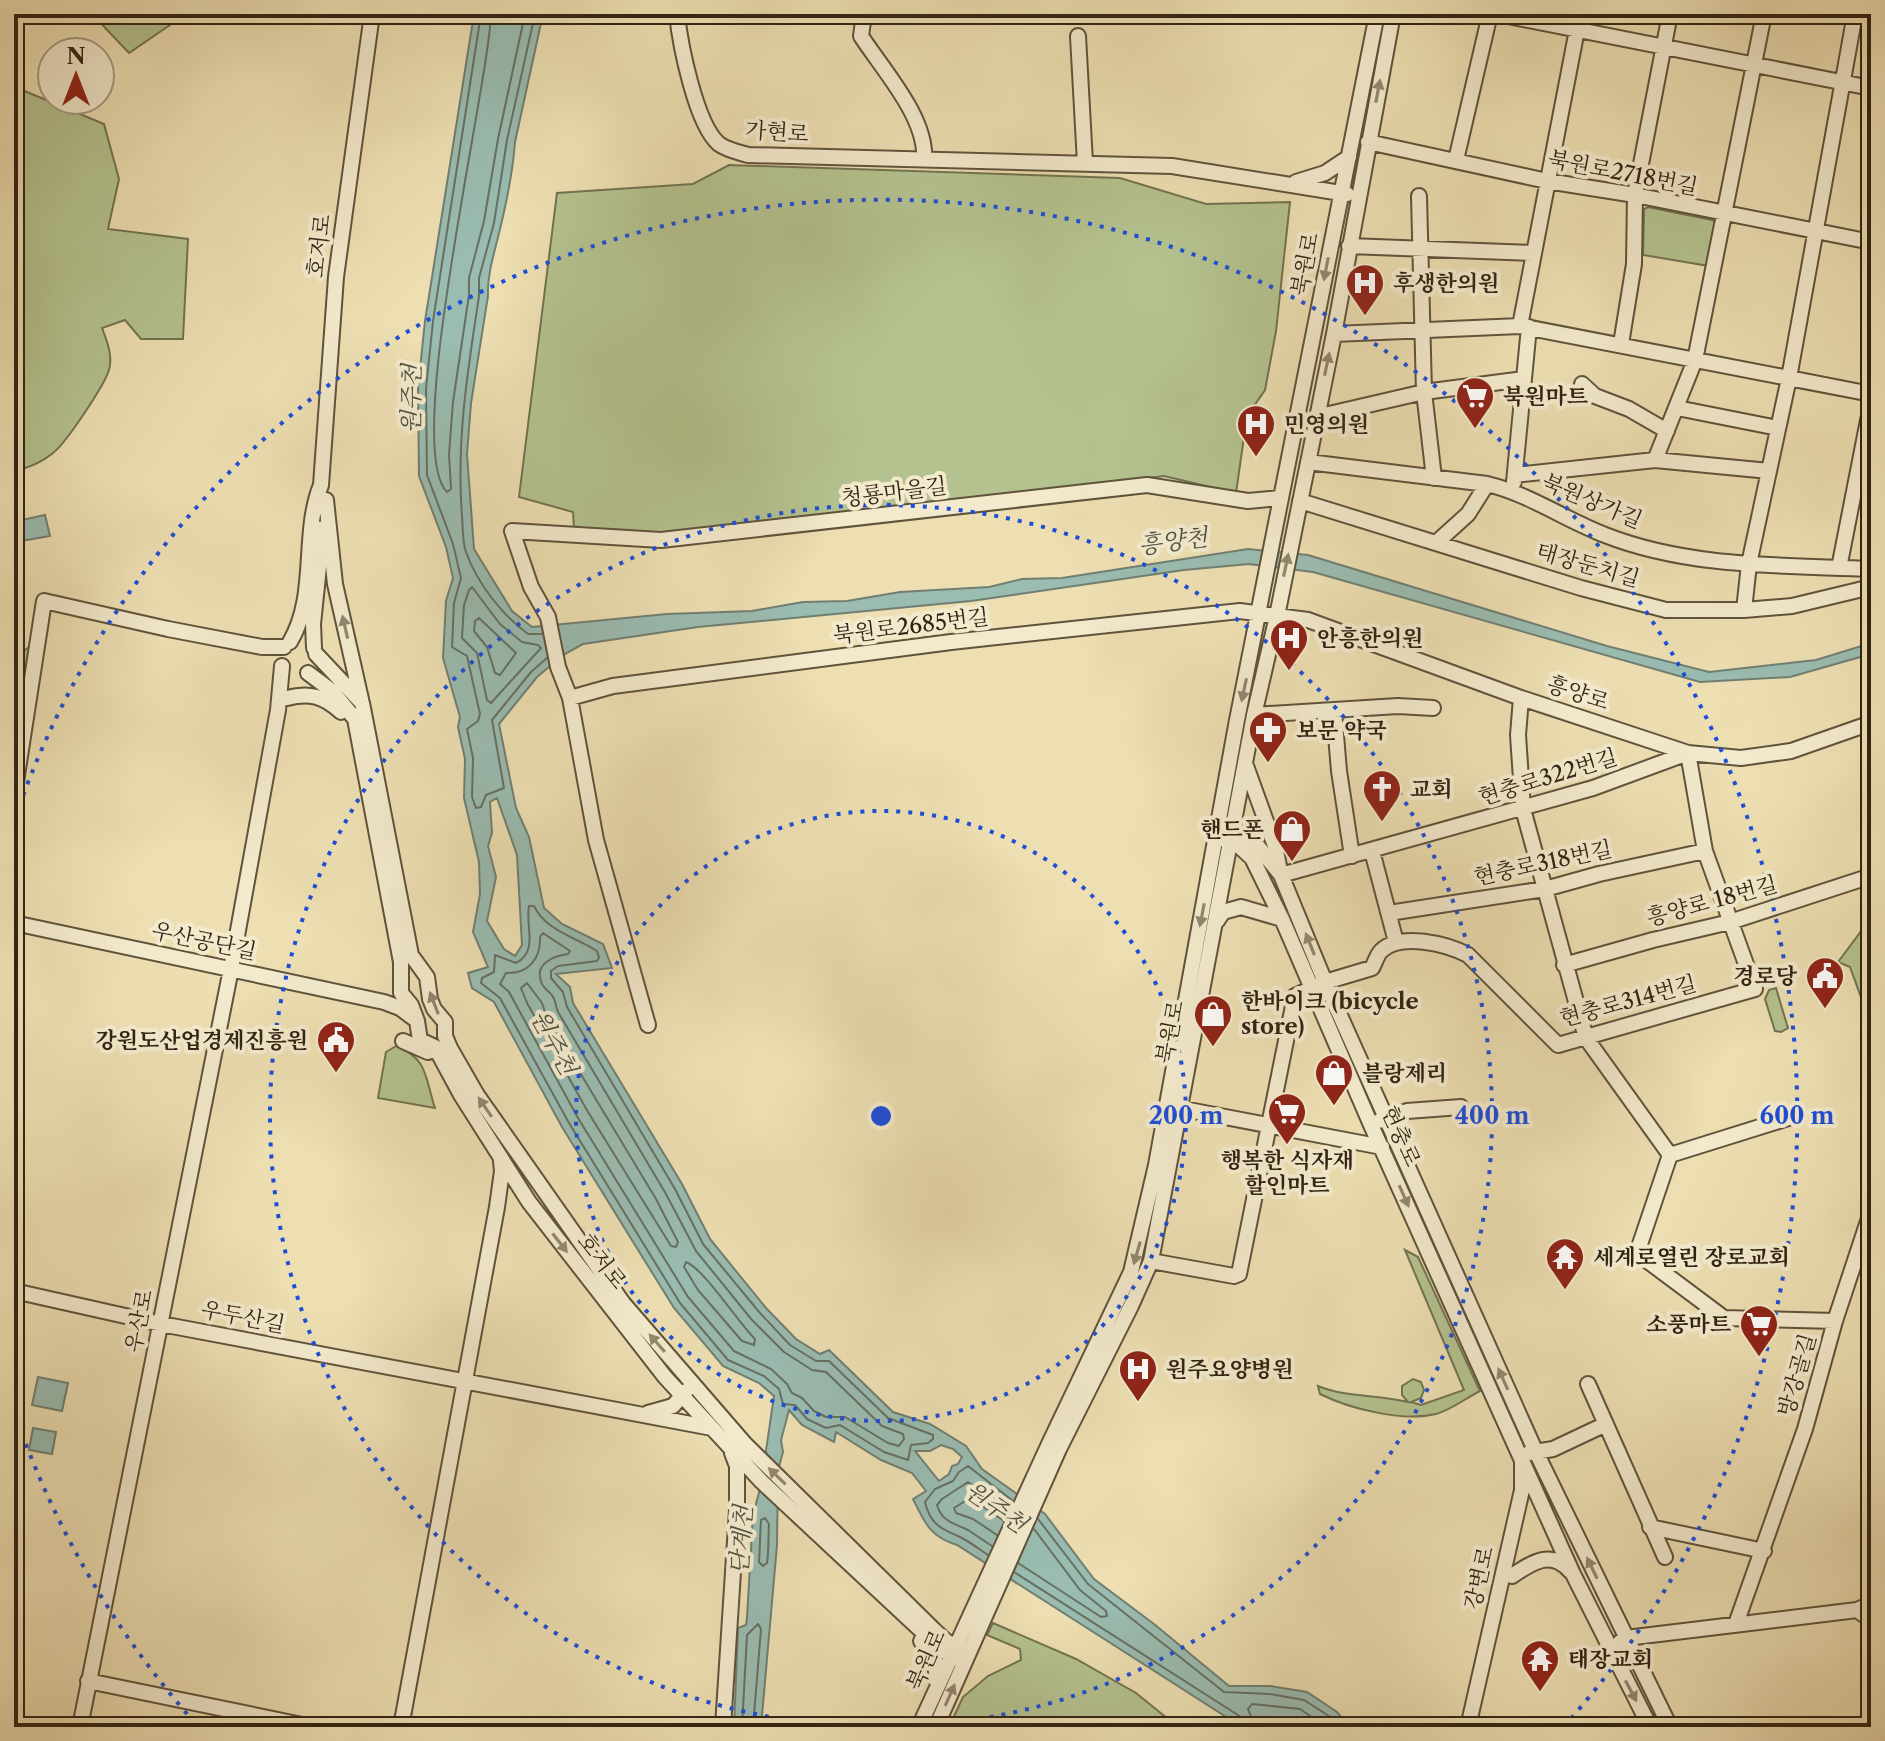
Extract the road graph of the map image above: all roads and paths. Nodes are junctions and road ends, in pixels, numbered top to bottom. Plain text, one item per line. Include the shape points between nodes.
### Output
1 (372, 14) edge
2 (677, 14) edge
3 (864, 14) edge
4 (1377, 14) edge
5 (1393, 14) edge
6 (1490, 14) edge
7 (1498, 14) edge
8 (1580, 14) edge
9 (1670, 14) edge
10 (1764, 14) edge
11 (1855, 14) edge
12 (1577, 30) junction
13 (1078, 36) dead end
14 (1664, 47) junction
15 (1754, 65) junction
16 (1841, 82) junction
17 (1871, 88) edge
18 (1368, 142) junction
19 (1349, 157) junction
20 (924, 159) junction
21 (1456, 160) junction
22 (1085, 163) junction
23 (1547, 181) junction
24 (1285, 184) junction
25 (1341, 193) junction
26 (1635, 195) junction
27 (1359, 196) junction
28 (1419, 196) dead end
29 (1723, 215) junction
30 (1814, 231) junction
31 (1871, 242) edge
32 (1349, 246) junction
33 (1419, 249) junction
34 (1534, 253) junction
35 (1525, 327) junction
36 (1421, 329) junction
37 (1334, 334) junction
38 (1621, 344) junction
39 (1695, 360) junction
40 (1789, 378) junction
41 (1524, 379) junction
42 (1582, 384) dead end
43 (1424, 392) junction
44 (1871, 394) edge
45 (1871, 405) edge
46 (1677, 408) junction
47 (1316, 417) junction
48 (1778, 428) junction
49 (1667, 431) junction
50 (1655, 460) junction
51 (1308, 462) junction
52 (1769, 471) junction
53 (1434, 478) junction
54 (1514, 483) junction
55 (1487, 484) junction
56 (321, 485) junction
57 (1280, 498) junction
58 (326, 500) junction
59 (1300, 501) junction
60 (1436, 543) junction
61 (1749, 564) junction
62 (1839, 568) junction
63 (1871, 569) edge
64 (1871, 587) edge
65 (1260, 609) junction
66 (1744, 610) junction
67 (1277, 611) junction
68 (315, 651) junction
69 (284, 654) junction
70 (305, 674) junction
71 (570, 698) junction
72 (1521, 698) junction
73 (362, 703) junction
74 (282, 704) junction
75 (1433, 708) dead end
76 (1334, 711) junction
77 (1254, 715) junction
78 (1871, 723) edge
79 (1688, 753) junction
80 (362, 756) junction
81 (1245, 764) junction
82 (14, 795) edge
83 (1523, 809) junction
84 (1225, 834) junction
85 (1372, 851) junction
86 (1705, 851) junction
87 (1352, 856) junction
88 (1281, 875) junction
89 (1871, 876) edge
90 (1545, 889) junction
91 (1389, 913) junction
92 (1282, 919) junction
93 (1730, 922) junction
94 (14, 923) edge
95 (1214, 925) junction
96 (1396, 942) junction
97 (1564, 965) junction
98 (231, 969) junction
99 (419, 970) junction
100 (402, 972) junction
101 (1318, 984) junction
102 (401, 993) junction
103 (384, 1002) junction
104 (417, 1021) junction
105 (648, 1025) dead end
106 (1586, 1038) junction
107 (434, 1042) junction
108 (445, 1064) junction
109 (1461, 1107) dead end
110 (1178, 1108) junction
111 (1798, 1115) dead end
112 (1386, 1118) junction
113 (1371, 1125) junction
114 (1268, 1126) junction
115 (1382, 1147) junction
116 (1670, 1155) junction
117 (500, 1157) junction
118 (529, 1172) junction
119 (515, 1180) junction
120 (529, 1202) junction
121 (497, 1207) junction
122 (1871, 1212) edge
123 (1151, 1261) junction
124 (14, 1291) edge
125 (1835, 1321) junction
126 (161, 1324) junction
127 (665, 1377) junction
128 (465, 1382) junction
129 (693, 1384) junction
130 (1588, 1384) dead end
131 (682, 1395) junction
132 (639, 1415) junction
133 (1606, 1424) junction
134 (712, 1429) junction
135 (737, 1446) junction
136 (1054, 1446) junction
137 (1531, 1459) junction
138 (761, 1481) junction
139 (1526, 1488) junction
140 (737, 1510) junction
141 (805, 1514) junction
142 (1650, 1527) junction
143 (1764, 1551) junction
144 (1665, 1557) dead end
145 (1512, 1576) junction
146 (1585, 1597) junction
147 (1864, 1607) edge
148 (906, 1609) junction
149 (974, 1617) junction
150 (1871, 1620) edge
151 (1736, 1624) junction
152 (1626, 1638) junction
153 (1609, 1648) junction
154 (960, 1654) junction
155 (88, 1681) junction
156 (934, 1695) junction
157 (1474, 1721) edge
158 (80, 1727) edge
159 (312, 1727) edge
160 (401, 1727) edge
161 (723, 1727) edge
162 (919, 1727) edge
163 (936, 1727) edge
164 (1650, 1727) edge
165 (1670, 1727) edge

1 - 56 street, 호저로 via 336,277
2 - 20 street, 가현로 via 697,105 706,130 719,144 748,155
3 - 20 street via 861,36 917,122
4 - 19 street, 북원로
18 -> 5 street, 북원로
6 - 21 street
7 - 12 street
8 - 12 street, 북원상가길
9 - 14 street
10 - 15 street
11 - 16 street
12 - 14 street
12 - 23 street, 북원상가길
13 - 22 street
14 - 15 street
14 - 26 street
15 - 16 street
15 - 29 street
16 - 17 street
16 - 30 street
18 - 21 street, 북원로2718번길
18 - 27 street, 북원로
19 - 24 street via 1325,173
19 - 25 street, 북원로
20 - 22 street, 가현로
21 - 23 street, 북원로2718번길
22 - 24 street, 가현로 via 1172,166
23 - 26 street, 북원로2718번길
23 - 34 street, 북원상가길
24 - 25 street, 가현로
25 - 27 street, 가현로
25 -> 57 street, 북원로
26 - 29 street, 북원로2718번길
26 - 38 street via 1634,264
27 - 32 street, 북원로
28 - 33 street
29 - 30 street, 북원로2718번길
29 - 39 street
30 - 31 street, 북원로2718번길
30 - 40 street
32 - 33 street, 북원로
32 - 37 street, 북원로
33 - 34 street, 북원로
33 - 36 street
34 - 35 street, 북원상가길
35 - 36 street
35 - 38 street
35 - 41 street, 북원상가길
36 - 37 street
36 - 43 street
47 -> 37 street, 북원로
38 - 39 street
39 - 40 street
39 - 46 street
40 - 44 street
40 - 48 street
41 - 43 street
41 - 54 street, 북원상가길
42 - 49 street via 1595,396
43 - 47 street
43 - 53 street
45 - 62 street
46 - 48 street
46 - 49 street
47 - 51 street, 북원로
48 - 52 street
49 - 50 street
50 - 52 street, 북원상가길
50 - 54 street, 북원상가길
51 - 53 street, 북원상가길
51 - 59 street, 북원로
52 - 61 street
53 - 55 street, 북원상가길
54 - 55 street, 북원상가길
54 - 61 street, 북원상가길 via 1605,535 1675,555
55 - 60 street via 1468,514
56 - 58 street
56 - 69 street, 우산로 via 314,502 304,607
57 - 65 street, 북원로
57 - 71 street, 청룡마을길 via 1248,501 1147,485 661,540 512,531 531,587 548,617
58 - 68 street
73 -> 58 street, 호저로 via 335,584
59 - 60 street, 태장둔치길
67 -> 59 street, 북원로
60 - 66 street, 태장둔치길 via 1666,610
61 - 62 street, 북원상가길
61 - 66 street
62 - 63 street, 북원상가길
64 - 66 street, 태장둔치길 via 1792,606
65 - 67 street, 북원로2685번길
65 - 71 street, 북원로2685번길 via 951,642 613,686
65 -> 84 street, 북원로
67 - 72 street, 흥양로
67 - 77 street, 북원로
68 - 69 street via 305,641
68 - 70 street via 315,665
68 - 73 street
69 - 70 street via 291,674
69 - 74 street, 우산로
69 - 82 street via 44,601
70 - 74 street
70 - 80 street via 332,691 355,719
71 - 105 street via 596,840
72 - 79 street, 흥양로
72 - 83 street
73 - 99 street, 호저로 via 406,934
74 - 80 street via 301,694 328,700 351,728
74 - 98 street, 우산로
75 - 76 street
76 - 77 street
76 - 87 street
77 - 81 street, 북원로
78 - 79 street, 흥양로 via 1791,751 1741,758
79 - 83 street, 현충로322번길
79 - 86 street
80 - 100 street
81 - 84 street, 북원로
81 - 88 street via 1272,834
83 - 85 street, 현충로322번길
83 - 90 street
84 - 88 street, 현충로 via 1255,843
84 - 92 street, 현충로 via 1252,858
84 - 95 street, 북원로
84 -> 136 street, 북원로 via 1136,1257
85 - 87 street, 현충로322번길
85 - 91 street
86 - 90 street, 현충로318번길
86 - 93 street
87 - 88 street, 현충로322번길
101 -> 88 street, 현충로
89 - 93 street, 흥양로 18번길
90 - 91 street, 현충로318번길
90 - 97 street
91 - 96 street
92 - 95 street via 1232,908
92 - 101 street, 현충로
93 - 97 street, 흥양로 18번길
93 - 106 street, 현충로314번길 via 1755,989
94 - 98 street, 우산공단길
95 - 110 street, 북원로
96 - 101 street via 1380,952 1372,968
96 - 106 street, 현충로314번길 via 1453,947 1468,955 1558,1045
97 - 106 street
98 - 103 street, 우산공단길
98 - 126 street, 우산로
99 - 100 street
107 -> 99 street, 호저로 via 445,1022 434,1009 428,979
100 - 102 street
101 - 112 street, 현충로
101 - 113 street, 현충로
101 - 114 street via 1293,1001
102 - 103 street
102 - 104 street, 호저로
103 - 104 street, 우산공단길
104 - 107 street, 호저로 via 418,1035
106 - 116 street
107 - 108 street, 호저로
107 - 108 street via 403,1041
118 -> 107 street, 호저로
108 - 117 street, 호저로
109 - 112 street, 현충로
110 - 114 street
110 - 123 street, 북원로
111 - 116 street
112 - 113 street
137 -> 112 street, 현충로
113 - 115 street, 현충로
114 - 115 street
114 - 123 street via 1239,1274
115 -> 137 street, 현충로
116 - 125 street via 1637,1253 1724,1318
117 - 119 street, 호저로
117 - 121 street
118 - 119 street
129 -> 118 street, 호저로 via 623,1303
119 - 120 street, 호저로
120 - 121 street via 512,1196
120 -> 127 street, 호저로
121 - 128 street
122 - 125 street, 방강골길
123 - 136 street, 북원로
124 - 126 street, 우두산길
125 - 143 street, 방강골길
126 - 128 street, 우두산길
126 - 155 street, 우산로
127 - 131 street, 호저로
127 - 132 street via 665,1401
128 - 132 street, 우두산길
128 - 160 street
129 - 131 street
129 - 135 street, 호저로
130 - 133 street
131 - 132 street via 673,1406
131 - 134 street, 호저로
132 - 134 street, 우두산길
133 - 137 street
133 - 142 street
134 - 135 street, 호저로
135 - 138 street, 호저로
135 - 140 street
141 -> 135 street
136 - 149 street, 북원로
137 - 139 street, 강변로
137 - 146 street, 현충로
152 -> 137 street, 현충로
138 - 140 street via 744,1490
138 - 141 street, 호저로
139 - 145 street, 강변로
139 - 157 street, 강변로
140 - 161 street
141 - 148 street
142 - 143 street
142 - 144 street
143 - 151 street, 방강골길
145 - 146 street via 1538,1560 1551,1559 1563,1563
145 - 157 street, 강변로
146 - 153 street, 현충로
147 - 150 street
147 - 151 street
148 - 149 street via 948,1630
148 - 154 street
148 - 156 street via 908,1627 935,1660
149 - 154 street, 북원로
151 - 152 street
152 - 153 street
152 - 165 street, 현충로
153 -> 164 street, 현충로
154 - 156 street, 북원로
163 -> 154 street, 북원로
155 - 158 street, 우산로
155 - 159 street
156 - 162 street, 북원로

